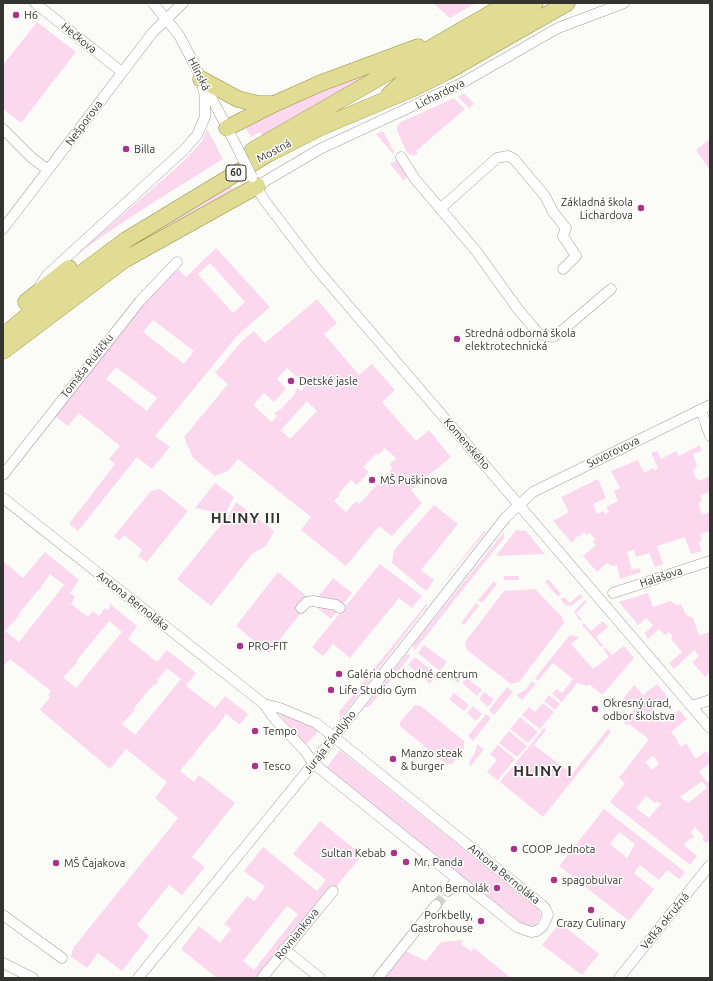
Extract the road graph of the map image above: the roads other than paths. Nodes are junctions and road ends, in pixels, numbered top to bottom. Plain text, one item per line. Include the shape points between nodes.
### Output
1 (35, 3) edge
2 (153, 3) edge
3 (183, 3) edge
4 (509, 3) edge
5 (535, 3) edge
6 (567, 3) edge
7 (624, 3) edge
8 (167, 18) junction
9 (450, 37) junction
10 (122, 72) junction
11 (201, 79) junction
12 (382, 102) junction
13 (274, 104) junction
14 (227, 128) junction
15 (3, 129) edge
16 (238, 149) joint
17 (401, 157) dead end
18 (48, 170) junction
19 (254, 182) junction
20 (440, 208) junction
21 (3, 229) edge
22 (177, 262) dead end
23 (563, 269) dead end
24 (611, 289) dead end
25 (32, 297) junction
26 (3, 322) edge
27 (3, 336) edge
28 (3, 351) edge
29 (705, 407) edge
30 (710, 436) edge
31 (3, 474) edge
32 (3, 498) edge
33 (519, 504) junction
34 (710, 561) edge
35 (613, 593) dead end
36 (301, 608) dead end
37 (340, 608) dead end
38 (710, 700) edge
39 (264, 704) junction
40 (692, 706) junction
41 (710, 728) edge
42 (334, 737) junction
43 (313, 763) junction
44 (710, 865) edge
45 (457, 878) junction
46 (333, 891) dead end
47 (448, 891) tunnel mouth
48 (436, 905) tunnel mouth
49 (3, 915) edge
50 (284, 949) junction
51 (62, 958) dead end
52 (4, 963) edge
53 (33, 978) edge
54 (138, 978) edge
55 (262, 978) edge
56 (320, 978) edge
57 (378, 978) edge
58 (619, 978) edge

1 - 10 street, Hečkova
2 - 8 street, Hlinská
3 - 8 street, Nešporova
4 - 9 main road, Mostná / 60
5 - 12 main road via 406,79
6 - 12 main road, Mostná / 60 via 446,72
7 - 19 street, Lichardova via 558,28 462,83
8 - 10 street, Nešporova
8 - 11 street, Hlinská via 179,35
9 - 13 main road via 321,83
9 - 25 main road, Mostná / 60 via 151,212 91,251
10 - 18 street, Nešporova
11 - 13 main road via 238,99 258,104
11 - 14 street, Hlinská
11 - 25 street via 205,96 205,117 197,135 184,150 47,275
12 - 27 main road, Mostná / 60 via 321,127 268,154 157,220 92,265
13 - 14 main road
14 - 16 street, Hlinská
15 - 18 street
16 - 19 street, Komenského, bridge
17 - 20 street via 408,171
18 - 21 street, Nešporova
19 - 28 main road via 124,260
19 - 33 street, Komenského via 277,218 316,268
20 - 23 street via 497,158 514,158 545,196 553,212 566,228 563,236 576,256
20 - 24 street via 539,334 552,338
22 - 31 street, Tomáša Ružičku via 140,301
25 - 26 main road, Mostná / 60
29 - 30 street
29 - 33 street, Suvorovova via 534,492
32 - 39 street, Antona Bernoláka
33 - 40 street, Komenského
33 - 42 street, Juraja Fándlyho via 506,517
34 - 35 street, Halašova
36 - 37 street via 306,602 313,601
38 - 40 street
39 - 42 street, Antona Bernoláka via 316,723
39 - 43 street, Antona Bernoláka
40 - 41 street, Komenského
42 - 43 street, Juraja Fándlyho
42 - 45 street, Antona Bernoláka via 541,904 547,913 545,923 537,931 526,932
43 - 45 street, Antona Bernoláka
43 - 54 street, Juraja Fándlyho
44 - 58 street, Veľká okružná
45 - 47 street
46 - 50 street, Rovniankova
48 - 57 street
49 - 51 street
50 - 55 street, Rovniankova
50 - 56 street
52 - 53 street

